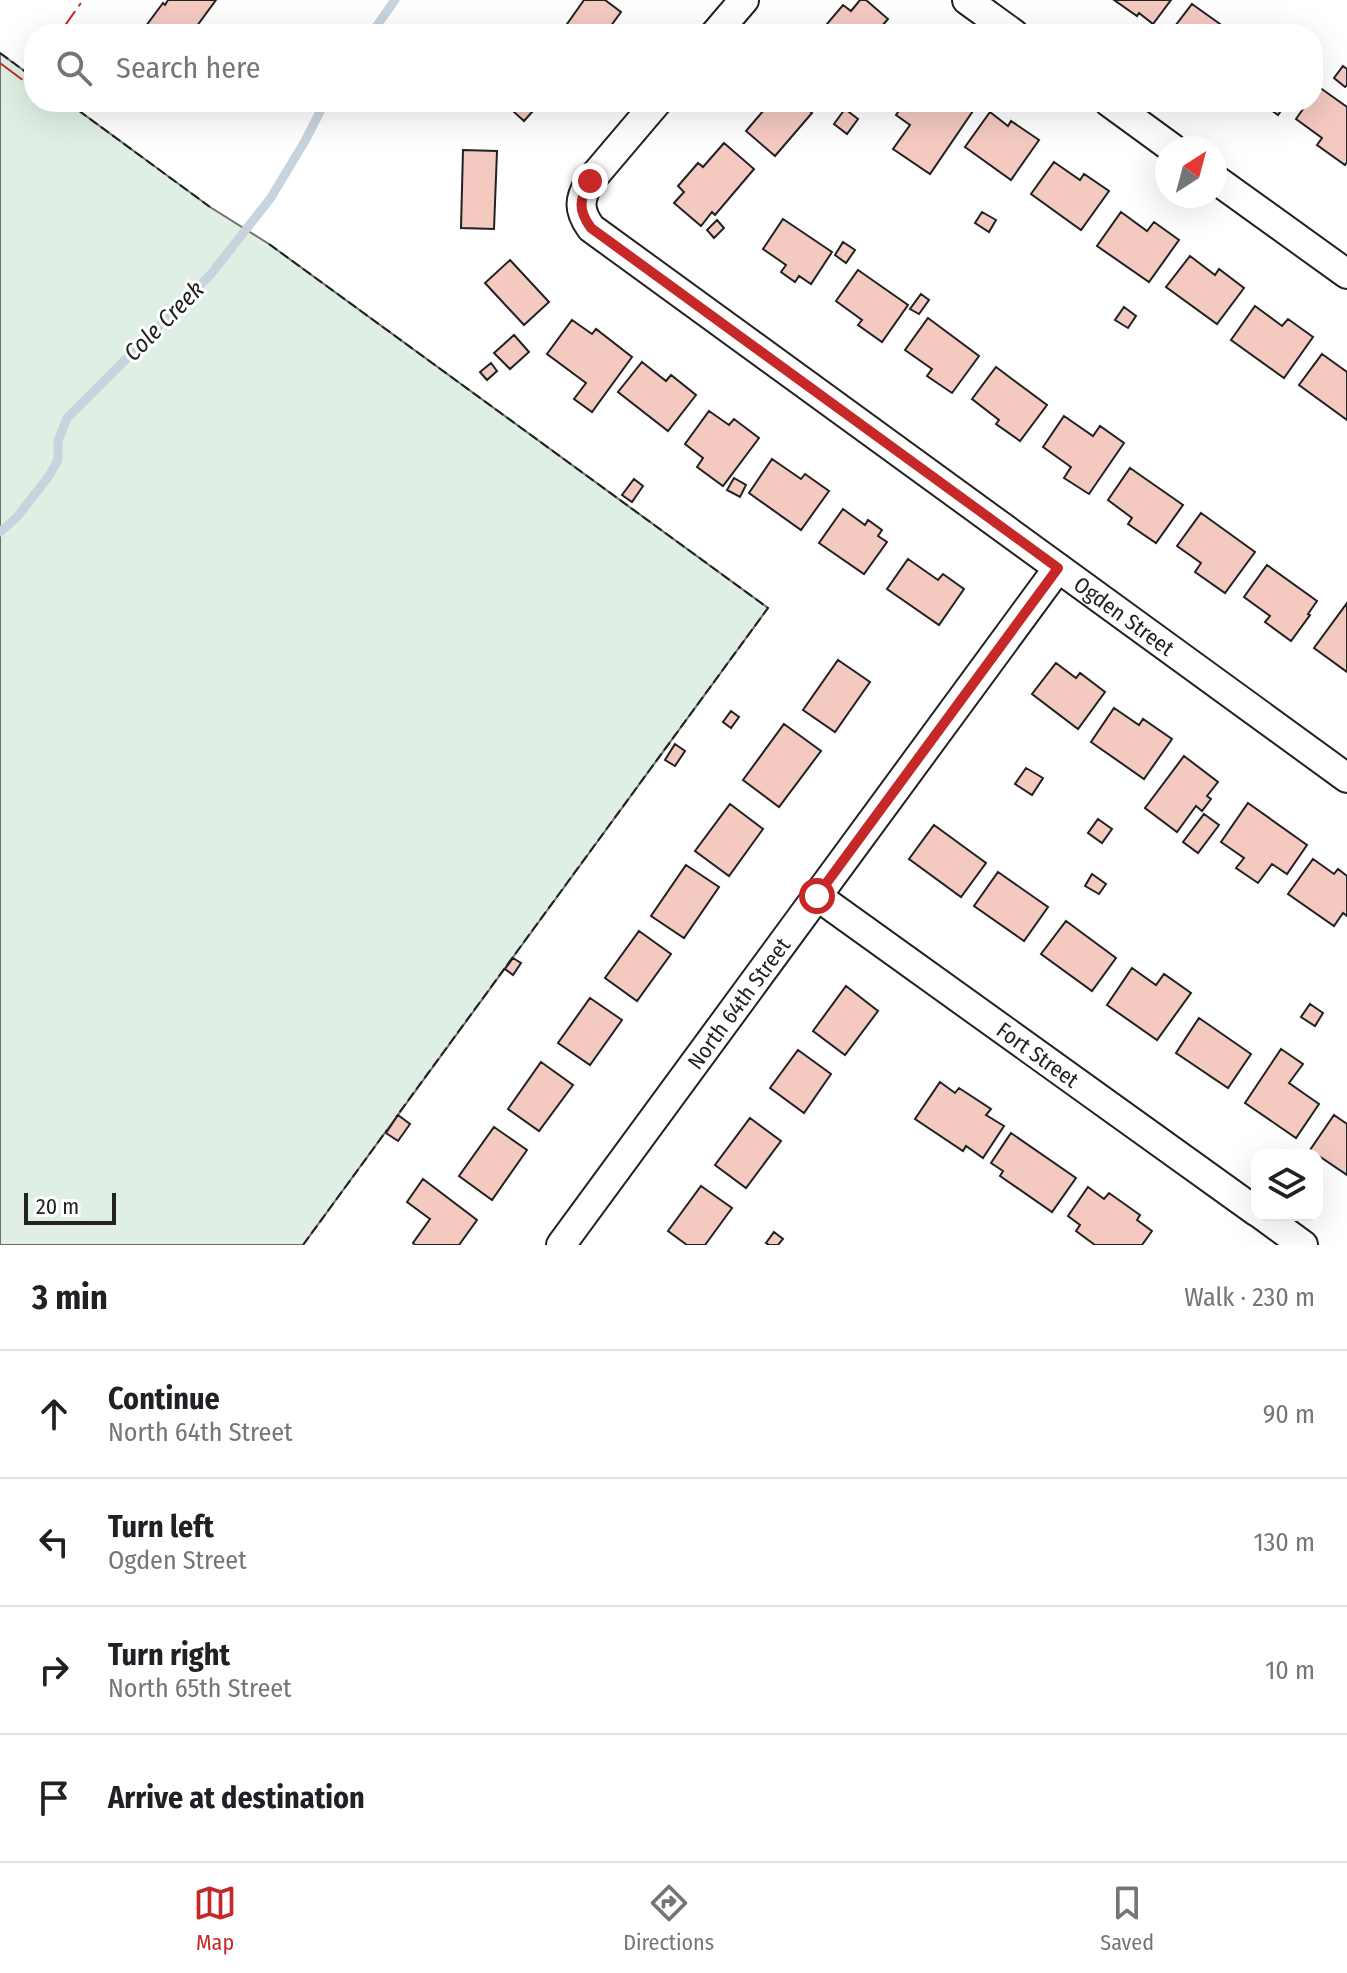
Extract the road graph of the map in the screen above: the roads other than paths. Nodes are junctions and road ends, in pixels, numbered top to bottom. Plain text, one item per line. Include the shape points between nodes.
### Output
1 (744, 0) edge
2 (967, 0) edge
3 (724, 24) edge
4 (1000, 24) edge
5 (649, 112) edge
6 (1123, 112) edge
7 (1156, 136) edge
8 (1227, 188) edge
9 (1347, 274) edge
10 (1058, 568) junction
11 (1347, 778) edge
12 (817, 896) junction
13 (1251, 1207) edge
14 (1270, 1221) edge
15 (561, 1245) edge
16 (1303, 1245) edge

1 - 3 street
2 - 4 street
5 - 10 street, Ogden Street via 582,194 584,219 591,228
6 - 7 street
8 - 9 street
10 - 11 street, Ogden Street
10 - 12 street, North 64th Street
12 - 13 street, Fort Street
12 - 15 street, North 64th Street
14 - 16 street, Fort Street

